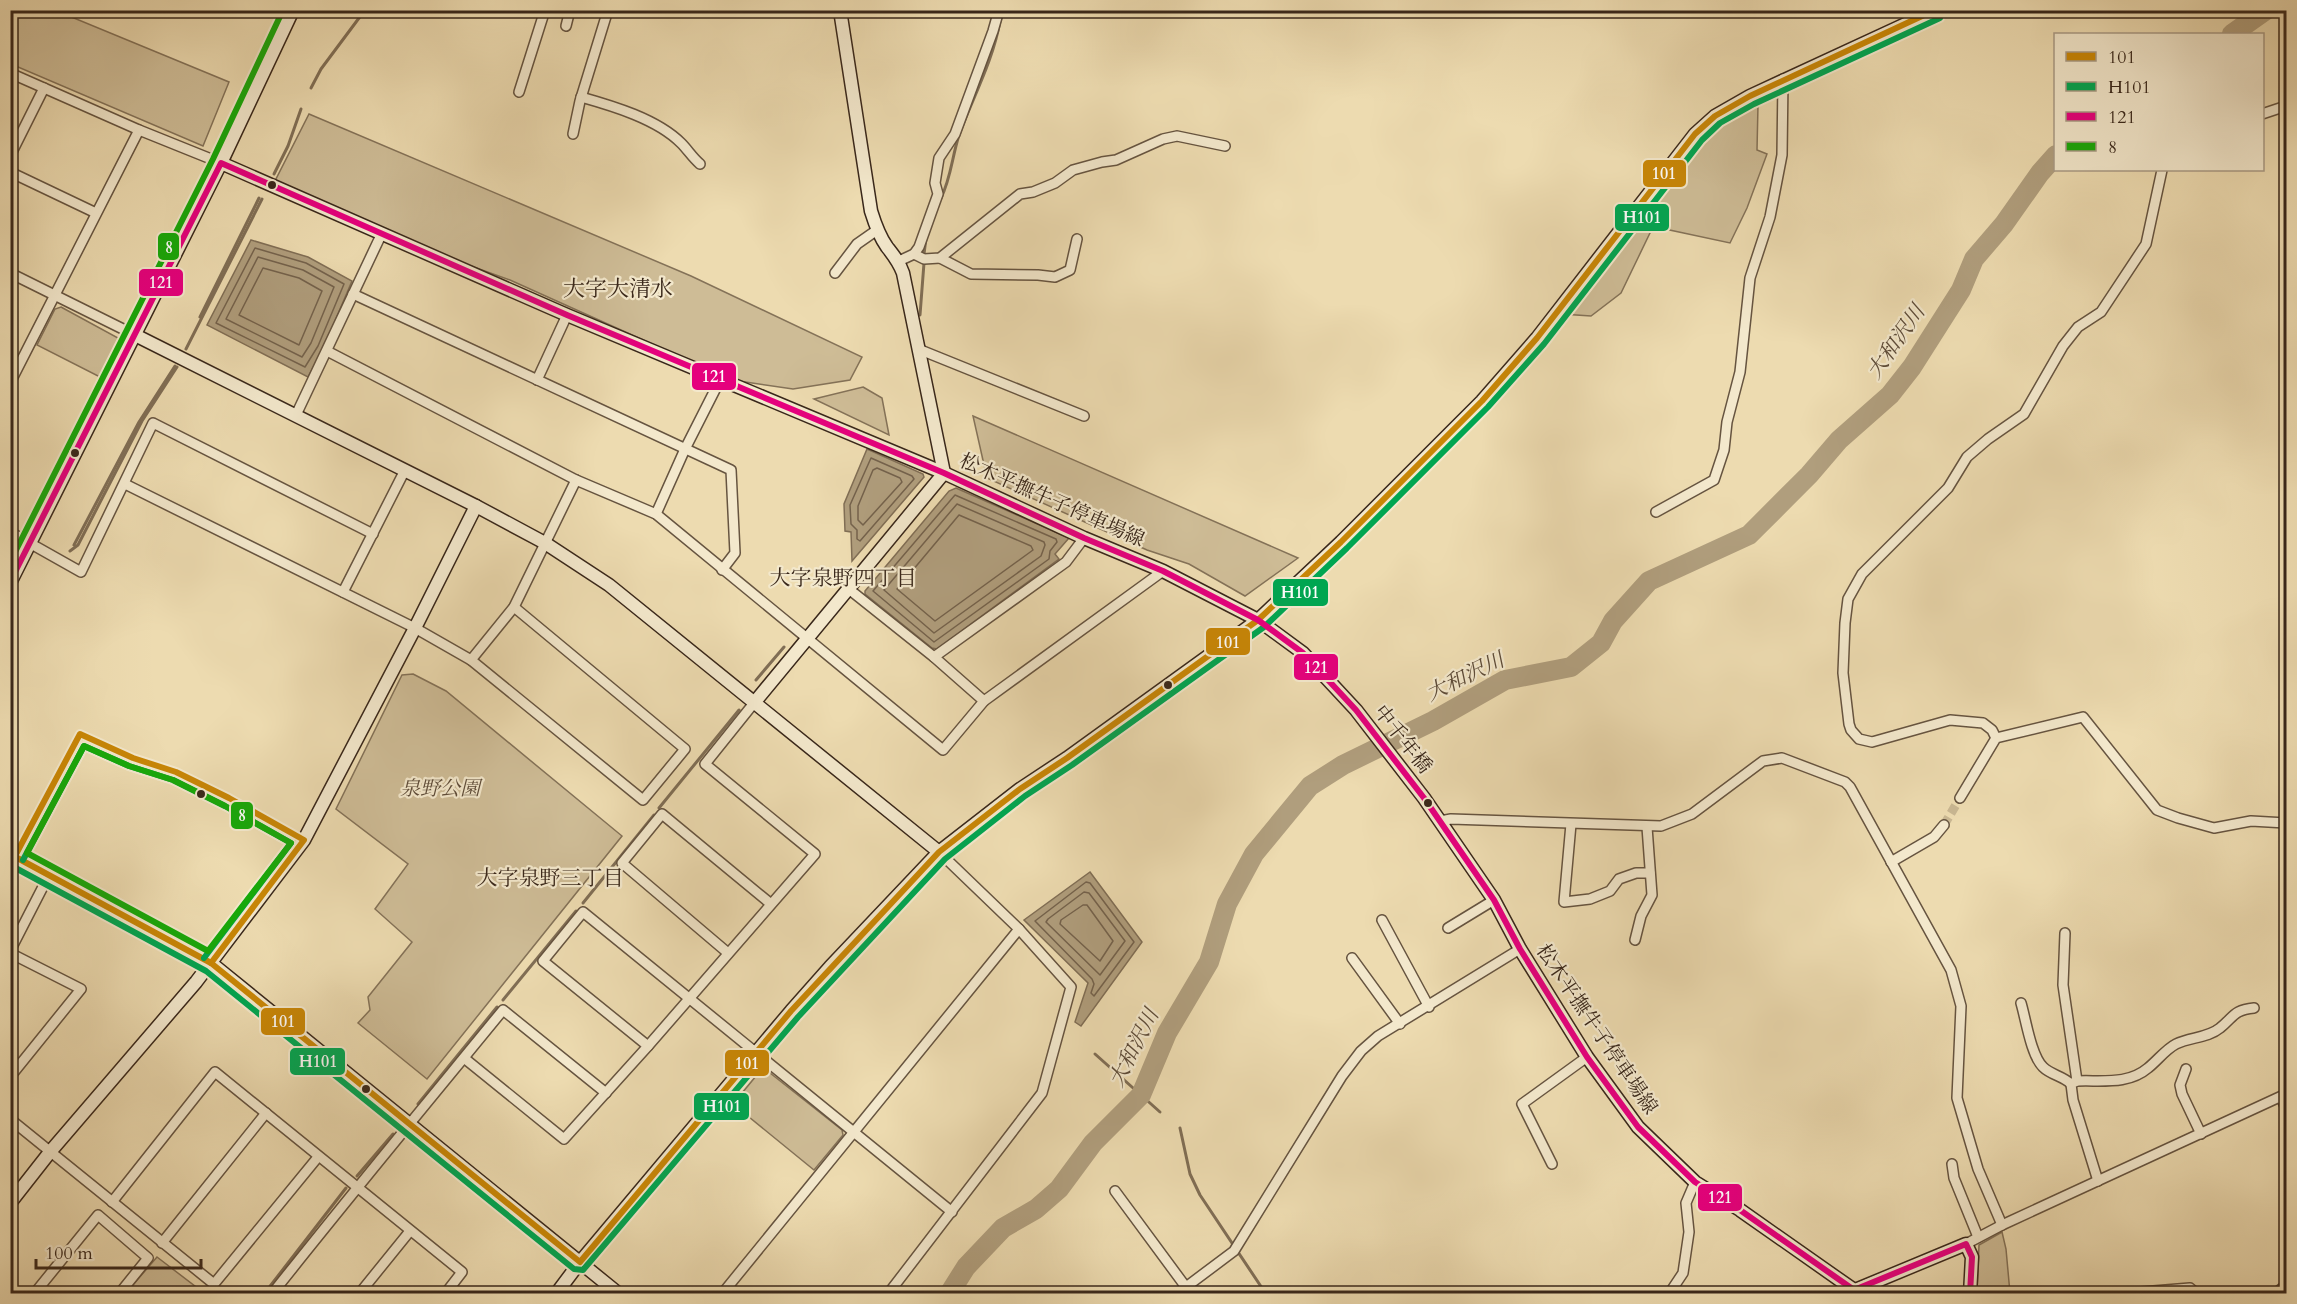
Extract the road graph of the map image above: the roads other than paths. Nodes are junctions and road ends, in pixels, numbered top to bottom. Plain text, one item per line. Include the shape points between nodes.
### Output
1 (293, 10) edge
2 (545, 10) edge
3 (570, 10) edge
4 (608, 10) edge
5 (775, 10) edge
6 (808, 10) edge
7 (840, 10) edge
8 (999, 10) edge
9 (1932, 11) edge
10 (566, 26) dead end
11 (10, 73) edge
12 (1783, 79) junction
13 (44, 88) junction
14 (519, 92) dead end
15 (581, 97) junction
16 (2286, 106) edge
17 (2264, 113) edge
18 (139, 130) junction
19 (573, 134) dead end
20 (1225, 146) dead end
21 (10, 156) edge
22 (221, 163) junction
23 (700, 164) dead end
24 (2162, 171) edge
25 (10, 172) edge
26 (96, 213) junction
27 (877, 230) junction
28 (382, 233) junction
29 (1077, 239) dead end
30 (914, 254) junction
31 (940, 258) junction
32 (899, 261) junction
33 (10, 273) edge
34 (835, 273) dead end
35 (353, 294) junction
36 (55, 296) junction
37 (567, 315) junction
38 (135, 336) junction
39 (918, 349) junction
40 (327, 351) junction
41 (537, 380) junction
42 (720, 380) junction
43 (10, 383) edge
44 (297, 415) junction
45 (1084, 416) dead end
46 (685, 449) junction
47 (405, 470) junction
48 (944, 473) junction
49 (576, 480) junction
50 (125, 484) junction
51 (476, 506) junction
52 (1656, 512) dead end
53 (656, 514) junction
54 (10, 532) edge
55 (373, 534) junction
56 (1084, 538) junction
57 (30, 543) junction
58 (545, 543) junction
59 (722, 570) junction
60 (1163, 571) junction
61 (10, 583) edge
62 (850, 590) junction
63 (344, 592) junction
64 (514, 607) junction
65 (1258, 620) junction
66 (415, 628) junction
67 (806, 639) junction
68 (934, 657) junction
69 (471, 660) junction
70 (984, 701) junction
71 (754, 703) junction
72 (1356, 710) joint
73 (1996, 738) junction
74 (1419, 792) joint
75 (1960, 798) tunnel mouth
76 (1440, 821) junction
77 (2286, 823) edge
78 (1571, 824) junction
79 (1944, 825) tunnel mouth
80 (1647, 827) junction
81 (939, 852) junction
82 (10, 854) edge
83 (1891, 862) junction
84 (1650, 873) junction
85 (49, 874) junction
86 (1494, 900) junction
87 (771, 904) junction
88 (1382, 920) dead end
89 (1448, 928) dead end
90 (1018, 929) junction
91 (2065, 933) dead end
92 (1635, 940) dead end
93 (1520, 949) junction
94 (10, 952) edge
95 (728, 953) junction
96 (1352, 958) dead end
97 (211, 963) junction
98 (690, 999) junction
99 (2021, 1003) dead end
100 (1429, 1007) junction
101 (2254, 1008) dead end
102 (1400, 1024) junction
103 (648, 1046) junction
104 (755, 1052) junction
105 (1587, 1057) junction
106 (464, 1058) junction
107 (2186, 1069) dead end
108 (10, 1077) edge
109 (2074, 1082) junction
110 (606, 1093) junction
111 (2284, 1096) edge
112 (2286, 1109) edge
113 (266, 1113) junction
114 (10, 1119) edge
115 (411, 1124) junction
116 (854, 1133) junction
117 (2201, 1134) junction
118 (1544, 1147) junction
119 (50, 1152) junction
120 (1534, 1153) dead end
121 (318, 1156) junction
122 (1552, 1164) dead end
123 (1953, 1164) dead end
124 (2098, 1181) junction
125 (1695, 1182) junction
126 (356, 1187) junction
127 (1115, 1191) dead end
128 (112, 1202) junction
129 (10, 1203) edge
130 (952, 1212) junction
131 (2001, 1225) junction
132 (410, 1231) junction
133 (1978, 1237) junction
134 (162, 1243) junction
135 (1966, 1244) junction
136 (580, 1262) junction
137 (2286, 1285) edge
138 (1189, 1290) edge
139 (1852, 1292) edge
140 (2141, 1292) edge
141 (34, 1293) edge
142 (119, 1293) edge
143 (272, 1293) edge
144 (359, 1293) edge
145 (445, 1293) edge
146 (556, 1293) edge
147 (619, 1293) edge
148 (722, 1293) edge
149 (888, 1293) edge
150 (1669, 1293) edge
151 (1970, 1293) edge
152 (2197, 1293) edge
153 (2275, 1293) edge

1 - 22 street
2 - 14 street via 520,71
3 - 10 street
4 - 15 street
5 - 6 street
7 - 27 street, 松木平撫牛子停車場線
8 - 30 street via 955,134 939,158 935,183 938,194
9 - 12 street
11 - 13 street
12 - 52 street via 1782,155 1770,217 1750,279 1740,372 1724,450 1714,480
12 - 65 street via 1715,116 1695,134 1496,387
13 - 18 street
13 - 21 street
15 - 19 street
15 - 23 street via 625,110 657,127 681,142
16 - 17 street
18 - 22 street
18 - 26 street
20 - 31 street via 1177,136 1116,160 1073,170 1054,183 1020,194
22 - 28 street
22 - 38 street
24 - 73 street via 2146,244 2101,312 2078,327 2063,346 2024,414 1967,457 1947,488 1862,574 1848,599 1843,673 1849,724 1859,739 1872,742 1950,720 1983,723
25 - 26 street
26 - 36 street
27 - 32 street, 松木平撫牛子停車場線
27 - 34 street via 857,244
28 - 35 street
28 - 37 street
29 - 31 street via 1070,270 1055,277 971,274
30 - 31 street via 924,259
30 - 32 street
32 - 39 street, 松木平撫牛子停車場線
33 - 36 street
35 - 40 street
35 - 41 street
36 - 38 street
36 - 43 street
37 - 41 street
37 - 42 street
38 - 44 street
38 - 57 street
39 - 45 street
39 - 48 street, 松木平撫牛子停車場線
40 - 44 street
40 - 49 street
41 - 46 street
42 - 46 street
42 - 48 street
44 - 47 street
46 - 53 street
46 - 59 street via 731,470 735,553
47 - 51 street
47 - 55 street
48 - 56 street, 松木平撫牛子停車場線
48 - 62 street
49 - 53 street
49 - 58 street
50 - 55 street via 153,423
50 - 57 street via 81,572
50 - 63 street
51 - 58 street
51 - 66 street
53 - 59 street
54 - 57 street
55 - 63 street
56 - 60 street, 松木平撫牛子停車場線
56 - 68 street via 1066,562
57 - 61 street
58 - 64 street
58 - 71 street via 609,585
59 - 67 street
60 - 65 street, 松木平撫牛子停車場線
60 - 70 street
62 - 67 street
62 - 68 street
63 - 66 street
64 - 69 street
64 - 69 street via 685,749 643,800
65 - 72 street, 松木平撫牛子停車場線 via 1303,654
65 - 81 street via 1020,789
66 - 69 street
66 - 97 street via 304,840
67 - 70 street via 943,750
67 - 71 street
68 - 70 street
71 - 81 street
71 - 87 street via 705,764 815,854
72 - 74 street, 中千年橋
73 - 75 street
73 - 77 street via 2083,717 2157,810 2214,828 2251,821
74 - 76 street, 松木平撫牛子停車場線
76 - 78 street
76 - 86 street, 松木平撫牛子停車場線
78 - 80 street
78 - 84 street via 1564,902 1590,899 1610,891 1619,879
79 - 83 street via 1934,837
80 - 83 street via 1692,814 1763,761 1782,758 1845,782
80 - 84 street
81 - 90 street
81 - 104 street
82 - 85 street
83 - 131 street via 1951,970 1960,1006 1957,1098 1978,1169
84 - 92 street via 1652,895
85 - 94 street
85 - 97 street
86 - 89 street
86 - 93 street, 松木平撫牛子停車場線
87 - 95 street
87 - 95 street via 662,814 622,863
88 - 100 street
90 - 116 street
90 - 130 street via 1071,987 1042,1093
91 - 109 street via 2063,985
93 - 100 street
93 - 105 street, 松木平撫牛子停車場線
94 - 108 street via 81,989
95 - 98 street
96 - 102 street
97 - 115 street
97 - 119 street
98 - 103 street
98 - 103 street via 584,912 543,961
98 - 104 street
99 - 109 street via 2037,1060 2045,1069
100 - 102 street
101 - 109 street via 2241,1009 2220,1028 2173,1046 2135,1077
102 - 138 street via 1378,1036 1341,1076 1235,1248
103 - 110 street
104 - 116 street
104 - 136 street
105 - 118 street via 1522,1104
105 - 125 street, 松木平撫牛子停車場線 via 1638,1127
106 - 110 street via 564,1139
106 - 110 street via 503,1010
106 - 115 street
107 - 117 street via 2180,1085 2182,1094
109 - 124 street via 2073,1100
111 - 112 street
111 - 117 street
113 - 121 street
113 - 128 street via 215,1072
113 - 134 street
114 - 119 street
115 - 126 street
115 - 136 street
116 - 130 street
116 - 148 street
117 - 124 street
118 - 120 street
118 - 122 street
119 - 128 street
119 - 129 street
121 - 126 street
121 - 134 street via 214,1284
123 - 133 street via 1954,1178
124 - 131 street
125 - 139 street, 松木平撫牛子停車場線
125 - 150 street via 1686,1203 1689,1232 1683,1273
126 - 132 street
126 - 143 street
127 - 138 street
128 - 134 street
130 - 149 street
131 - 133 street
132 - 144 street
132 - 145 street via 462,1272
133 - 135 street
135 - 139 street, 松木平撫牛子停車場線
135 - 151 street via 1972,1257
136 - 146 street
136 - 147 street
137 - 153 street
140 - 152 street via 2190,1288
141 - 142 street via 98,1215 148,1258

